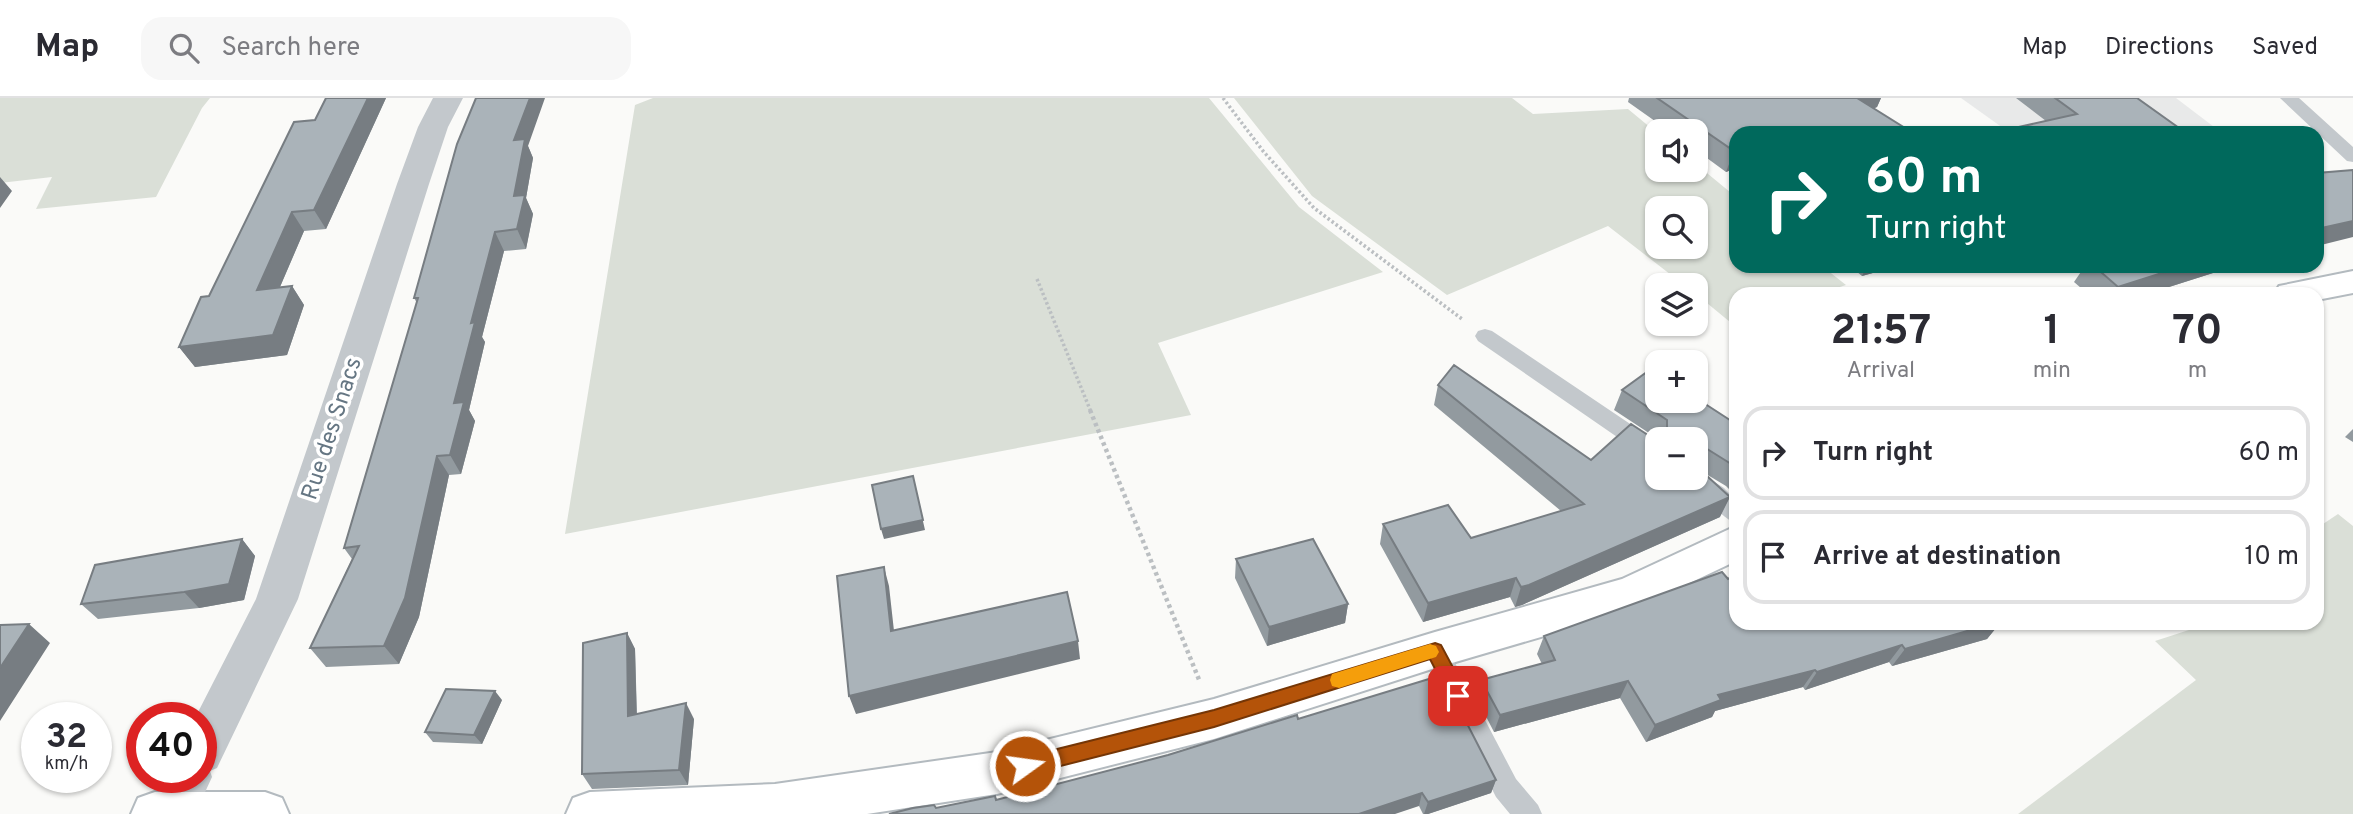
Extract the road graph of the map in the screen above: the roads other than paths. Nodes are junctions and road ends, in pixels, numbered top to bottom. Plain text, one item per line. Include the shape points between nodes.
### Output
1 (448, 98) edge
2 (2289, 98) edge
3 (2319, 126) edge
4 (2324, 130) edge
5 (2353, 157) edge
6 (2353, 282) edge
7 (2324, 288) edge
8 (1485, 336) road end
9 (1645, 445) edge
10 (1708, 488) edge
11 (1729, 508) edge
12 (1729, 545) edge
13 (1435, 650) junction
14 (217, 721) edge
15 (172, 801) edge
16 (265, 814) edge
17 (590, 814) edge
18 (1528, 814) edge

1 - 14 street, Rue des Snacs via 413,184 277,599
2 - 3 lane
4 - 5 lane
6 - 7 street
8 - 9 lane
10 - 11 lane
12 - 13 street via 1633,593
13 - 17 street via 1214,719 984,775 775,806
13 - 18 lane via 1506,788
15 - 16 street

